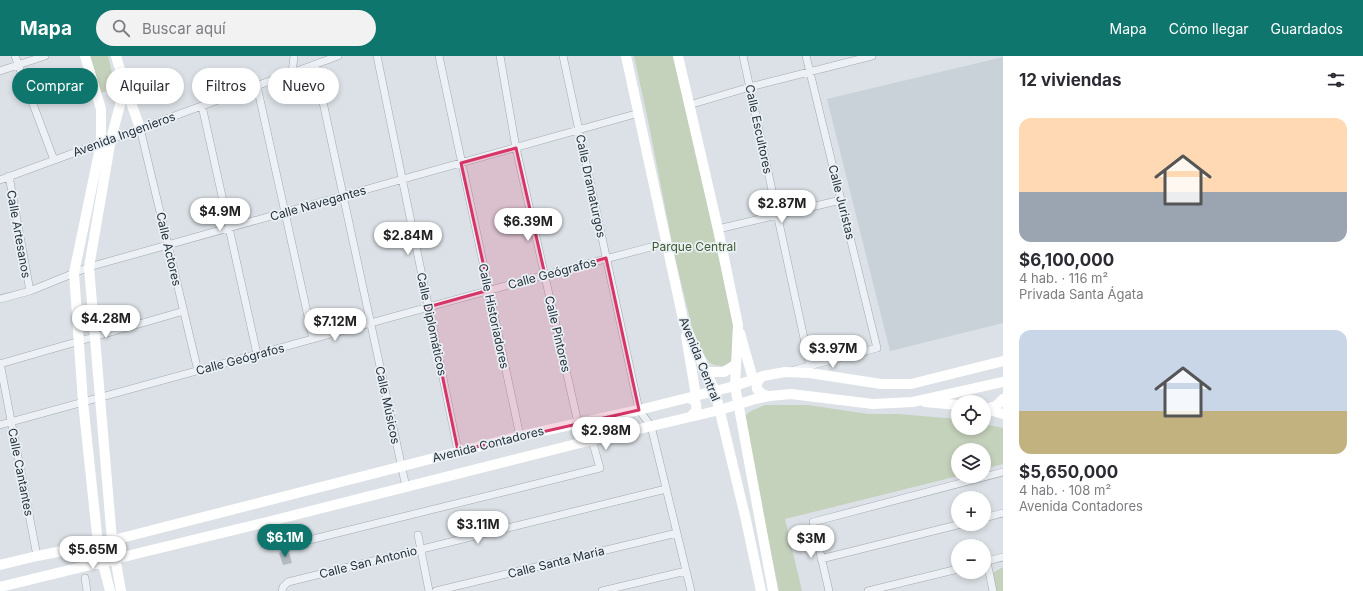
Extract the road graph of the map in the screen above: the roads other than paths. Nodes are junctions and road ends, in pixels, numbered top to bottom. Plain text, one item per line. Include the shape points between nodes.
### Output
1 (15, 56) edge
2 (45, 56) edge
3 (85, 56) edge
4 (116, 56) edge
5 (294, 56) edge
6 (377, 56) edge
7 (439, 56) edge
8 (500, 56) edge
9 (563, 56) edge
10 (626, 56) edge
11 (678, 56) edge
12 (743, 56) edge
13 (806, 56) edge
14 (872, 56) edge
15 (334, 57) edge
16 (315, 65) junction
17 (18, 66) junction
18 (120, 68) edge
19 (293, 68) edge
20 (306, 68) edge
21 (0, 71) edge
22 (810, 72) junction
23 (750, 87) junction
24 (260, 100) edge
25 (120, 104) edge
26 (131, 104) edge
27 (208, 104) edge
28 (689, 105) junction
29 (202, 106) junction
30 (639, 113) junction
31 (140, 128) junction
32 (579, 130) junction
33 (111, 139) junction
34 (101, 143) junction
35 (516, 148) junction
36 (54, 160) junction
37 (461, 163) junction
38 (9, 176) junction
39 (0, 180) edge
40 (402, 180) junction
41 (343, 196) junction
42 (841, 200) junction
43 (284, 212) junction
44 (777, 215) junction
45 (228, 228) junction
46 (718, 229) junction
47 (666, 243) junction
48 (168, 245) junction
49 (606, 258) junction
50 (89, 267) junction
51 (74, 273) junction
52 (545, 275) junction
53 (489, 290) junction
54 (30, 291) junction
55 (0, 299) edge
56 (428, 307) junction
57 (184, 311) junction
58 (370, 323) junction
59 (684, 324) junction
60 (738, 325) junction
61 (95, 336) junction
62 (313, 339) junction
63 (79, 341) junction
64 (256, 354) junction
65 (1003, 361) edge
66 (0, 364) edge
67 (735, 365) junction
68 (810, 366) junction
69 (198, 371) junction
70 (706, 372) junction
71 (785, 372) junction
72 (763, 376) junction
73 (753, 379) junction
74 (1003, 382) edge
75 (734, 386) junction
76 (715, 391) junction
77 (770, 396) junction
78 (692, 397) junction
79 (100, 398) junction
80 (1003, 399) edge
81 (915, 401) junction
82 (84, 402) junction
83 (738, 404) junction
84 (951, 404) edge
85 (991, 407) edge
86 (639, 410) junction
87 (720, 410) junction
88 (991, 410) edge
89 (1003, 414) edge
90 (690, 417) junction
91 (11, 422) junction
92 (578, 423) junction
93 (0, 425) edge
94 (651, 426) junction
95 (520, 436) junction
96 (592, 440) junction
97 (458, 451) junction
98 (401, 466) junction
99 (1003, 472) edge
100 (406, 487) junction
101 (666, 489) junction
102 (1003, 514) edge
103 (991, 517) edge
104 (267, 522) junction
105 (951, 526) edge
106 (677, 533) junction
107 (418, 535) dead end
108 (112, 540) junction
109 (98, 544) junction
110 (421, 549) junction
111 (37, 556) junction
112 (1003, 557) edge
113 (115, 559) junction
114 (821, 559) junction
115 (991, 560) edge
116 (102, 562) junction
117 (0, 565) edge
118 (686, 570) junction
119 (951, 571) edge
120 (85, 578) dead end
121 (990, 579) edge
122 (0, 587) edge
123 (283, 589) edge
124 (87, 591) edge
125 (110, 591) edge
126 (121, 591) edge
127 (429, 591) edge
128 (436, 591) edge
129 (602, 591) edge
130 (691, 591) edge
131 (760, 591) edge
132 (773, 591) edge
133 (829, 591) edge
134 (868, 591) edge
135 (993, 591) edge

1 - 17 street
2 - 17 street
3 - 34 main road via 101,110
4 - 18 main road
5 - 19 street
6 - 40 street, Calle Diplomáticos
7 - 37 street, Calle Historiadores
8 - 35 street, Calle Pintores
9 - 32 street, Calle Dramaturgos
10 - 30 main road, Avenida Central
11 - 28 main road, Avenida Central
12 - 23 street, Calle Escultores
13 - 22 street, Calle Juristas
14 - 22 street
15 - 16 street, Avenida Ingenieros
16 - 20 street, Avenida Ingenieros
16 - 41 street, Calle Músicos
17 - 21 street
17 - 36 street
22 - 23 street
22 - 42 street, Calle Juristas
23 - 28 street
23 - 44 street, Calle Escultores
24 - 43 street
25 - 33 main road
26 - 31 main road
27 - 29 street, Avenida Ingenieros
28 - 46 main road, Avenida Central
29 - 31 street, Avenida Ingenieros
29 - 45 street
30 - 32 street, Calle Navegantes
30 - 47 main road, Avenida Central
31 - 33 street, Avenida Ingenieros
31 - 48 street, Calle Actores
32 - 35 street, Calle Navegantes
32 - 49 street, Calle Dramaturgos
33 - 34 street, Avenida Ingenieros
33 - 50 main road
34 - 36 street, Avenida Ingenieros
34 - 51 main road
35 - 37 street, Calle Navegantes
35 - 52 street, Calle Pintores
36 - 38 street, Avenida Ingenieros
37 - 40 street, Calle Navegantes
37 - 53 street, Calle Historiadores
38 - 39 street, Avenida Ingenieros
38 - 54 street, Calle Artesanos
40 - 41 street, Calle Navegantes
40 - 56 street, Calle Diplomáticos
41 - 43 street, Calle Navegantes
41 - 58 street, Calle Músicos
42 - 44 street
42 - 68 street, Calle Juristas via 877,348
43 - 45 street, Calle Navegantes
43 - 62 street
44 - 46 street
44 - 68 street, Calle Escultores
45 - 48 street, Calle Navegantes
45 - 64 street
46 - 60 main road, Avenida Central
47 - 49 street, Calle Geógrafos
47 - 59 main road, Avenida Central
48 - 50 street, Calle Navegantes
48 - 57 street, Calle Actores
49 - 52 street, Calle Geógrafos
49 - 86 street, Calle Dramaturgos
50 - 51 street, Calle Navegantes
50 - 61 main road
51 - 54 street, Calle Navegantes
51 - 63 main road
52 - 53 street, Calle Geógrafos
52 - 92 street, Calle Pintores
53 - 56 street, Calle Geógrafos
53 - 95 street, Calle Historiadores
54 - 55 street, Calle Navegantes
56 - 58 street, Calle Geógrafos
56 - 97 street, Calle Diplomáticos
57 - 61 street
57 - 69 street, Calle Actores
58 - 62 street, Calle Geógrafos
58 - 98 street, Calle Músicos
59 - 70 main road, Avenida Central
59 - 78 main road
60 - 67 main road, Avenida Central
60 - 73 main road
61 - 63 street
61 - 79 main road
62 - 64 street, Calle Geógrafos
63 - 66 street
63 - 82 main road
64 - 69 street, Calle Geógrafos
65 - 71 main road, Avenida Contadores via 911,384 881,384 810,373
66 - 91 street, Calle Cantantes
67 - 70 main road via 724,372
67 - 75 main road, Avenida Central
68 - 71 street
69 - 79 street, Calle Geógrafos
70 - 76 main road, Avenida Central
71 - 72 main road, Avenida Contadores
72 - 73 main road, Avenida Contadores
72 - 77 main road via 758,379 757,389 762,394
73 - 75 main road, Avenida Contadores
74 - 81 main road, Avenida Contadores
75 - 76 main road, Avenida Contadores
75 - 83 main road, Avenida Central
76 - 78 main road, Avenida Contadores
76 - 87 main road, Avenida Central
77 - 81 main road, Avenida Contadores via 791,394 873,404
77 - 83 main road, Avenida Contadores
78 - 86 main road, Avenida Contadores
78 - 90 main road via 696,402 696,411
79 - 82 street, Calle Geógrafos
79 - 108 main road
80 - 85 main road
81 - 84 main road
82 - 91 street, Calle Geógrafos
82 - 109 main road
83 - 87 main road, Avenida Contadores
83 - 132 main road, Avenida Central
86 - 92 main road, Avenida Contadores
86 - 94 street
87 - 90 main road, Avenida Contadores
87 - 131 main road, Avenida Central
88 - 89 main road
90 - 94 main road, Avenida Contadores
91 - 93 street, Calle Geógrafos
91 - 111 street, Calle Cantantes
92 - 95 main road, Avenida Contadores
94 - 96 main road, Avenida Contadores
94 - 101 street
95 - 97 main road, Avenida Contadores
96 - 100 main road, Avenida Contadores
96 - 104 street via 600,468 285,546 277,546
97 - 98 main road, Avenida Contadores
98 - 100 street, Calle Músicos
98 - 108 main road, Avenida Contadores
99 - 114 street via 813,522
100 - 104 main road, Avenida Contadores
101 - 106 street
101 - 110 street, Calle San Antonio
102 - 103 street
104 - 113 main road, Avenida Contadores
105 - 114 street
106 - 118 street
106 - 128 street, Calle Santa María
107 - 110 street
108 - 109 main road, Avenida Contadores
108 - 113 main road
109 - 111 main road, Avenida Contadores
109 - 116 main road
110 - 123 street, Calle San Antonio via 288,582
110 - 127 street
111 - 117 main road, Avenida Contadores
112 - 115 street
113 - 116 main road, Avenida Contadores
113 - 126 main road
114 - 133 street
116 - 122 main road, Avenida Contadores
116 - 125 main road
118 - 129 street
118 - 130 street
119 - 134 street
120 - 124 street
121 - 135 street

